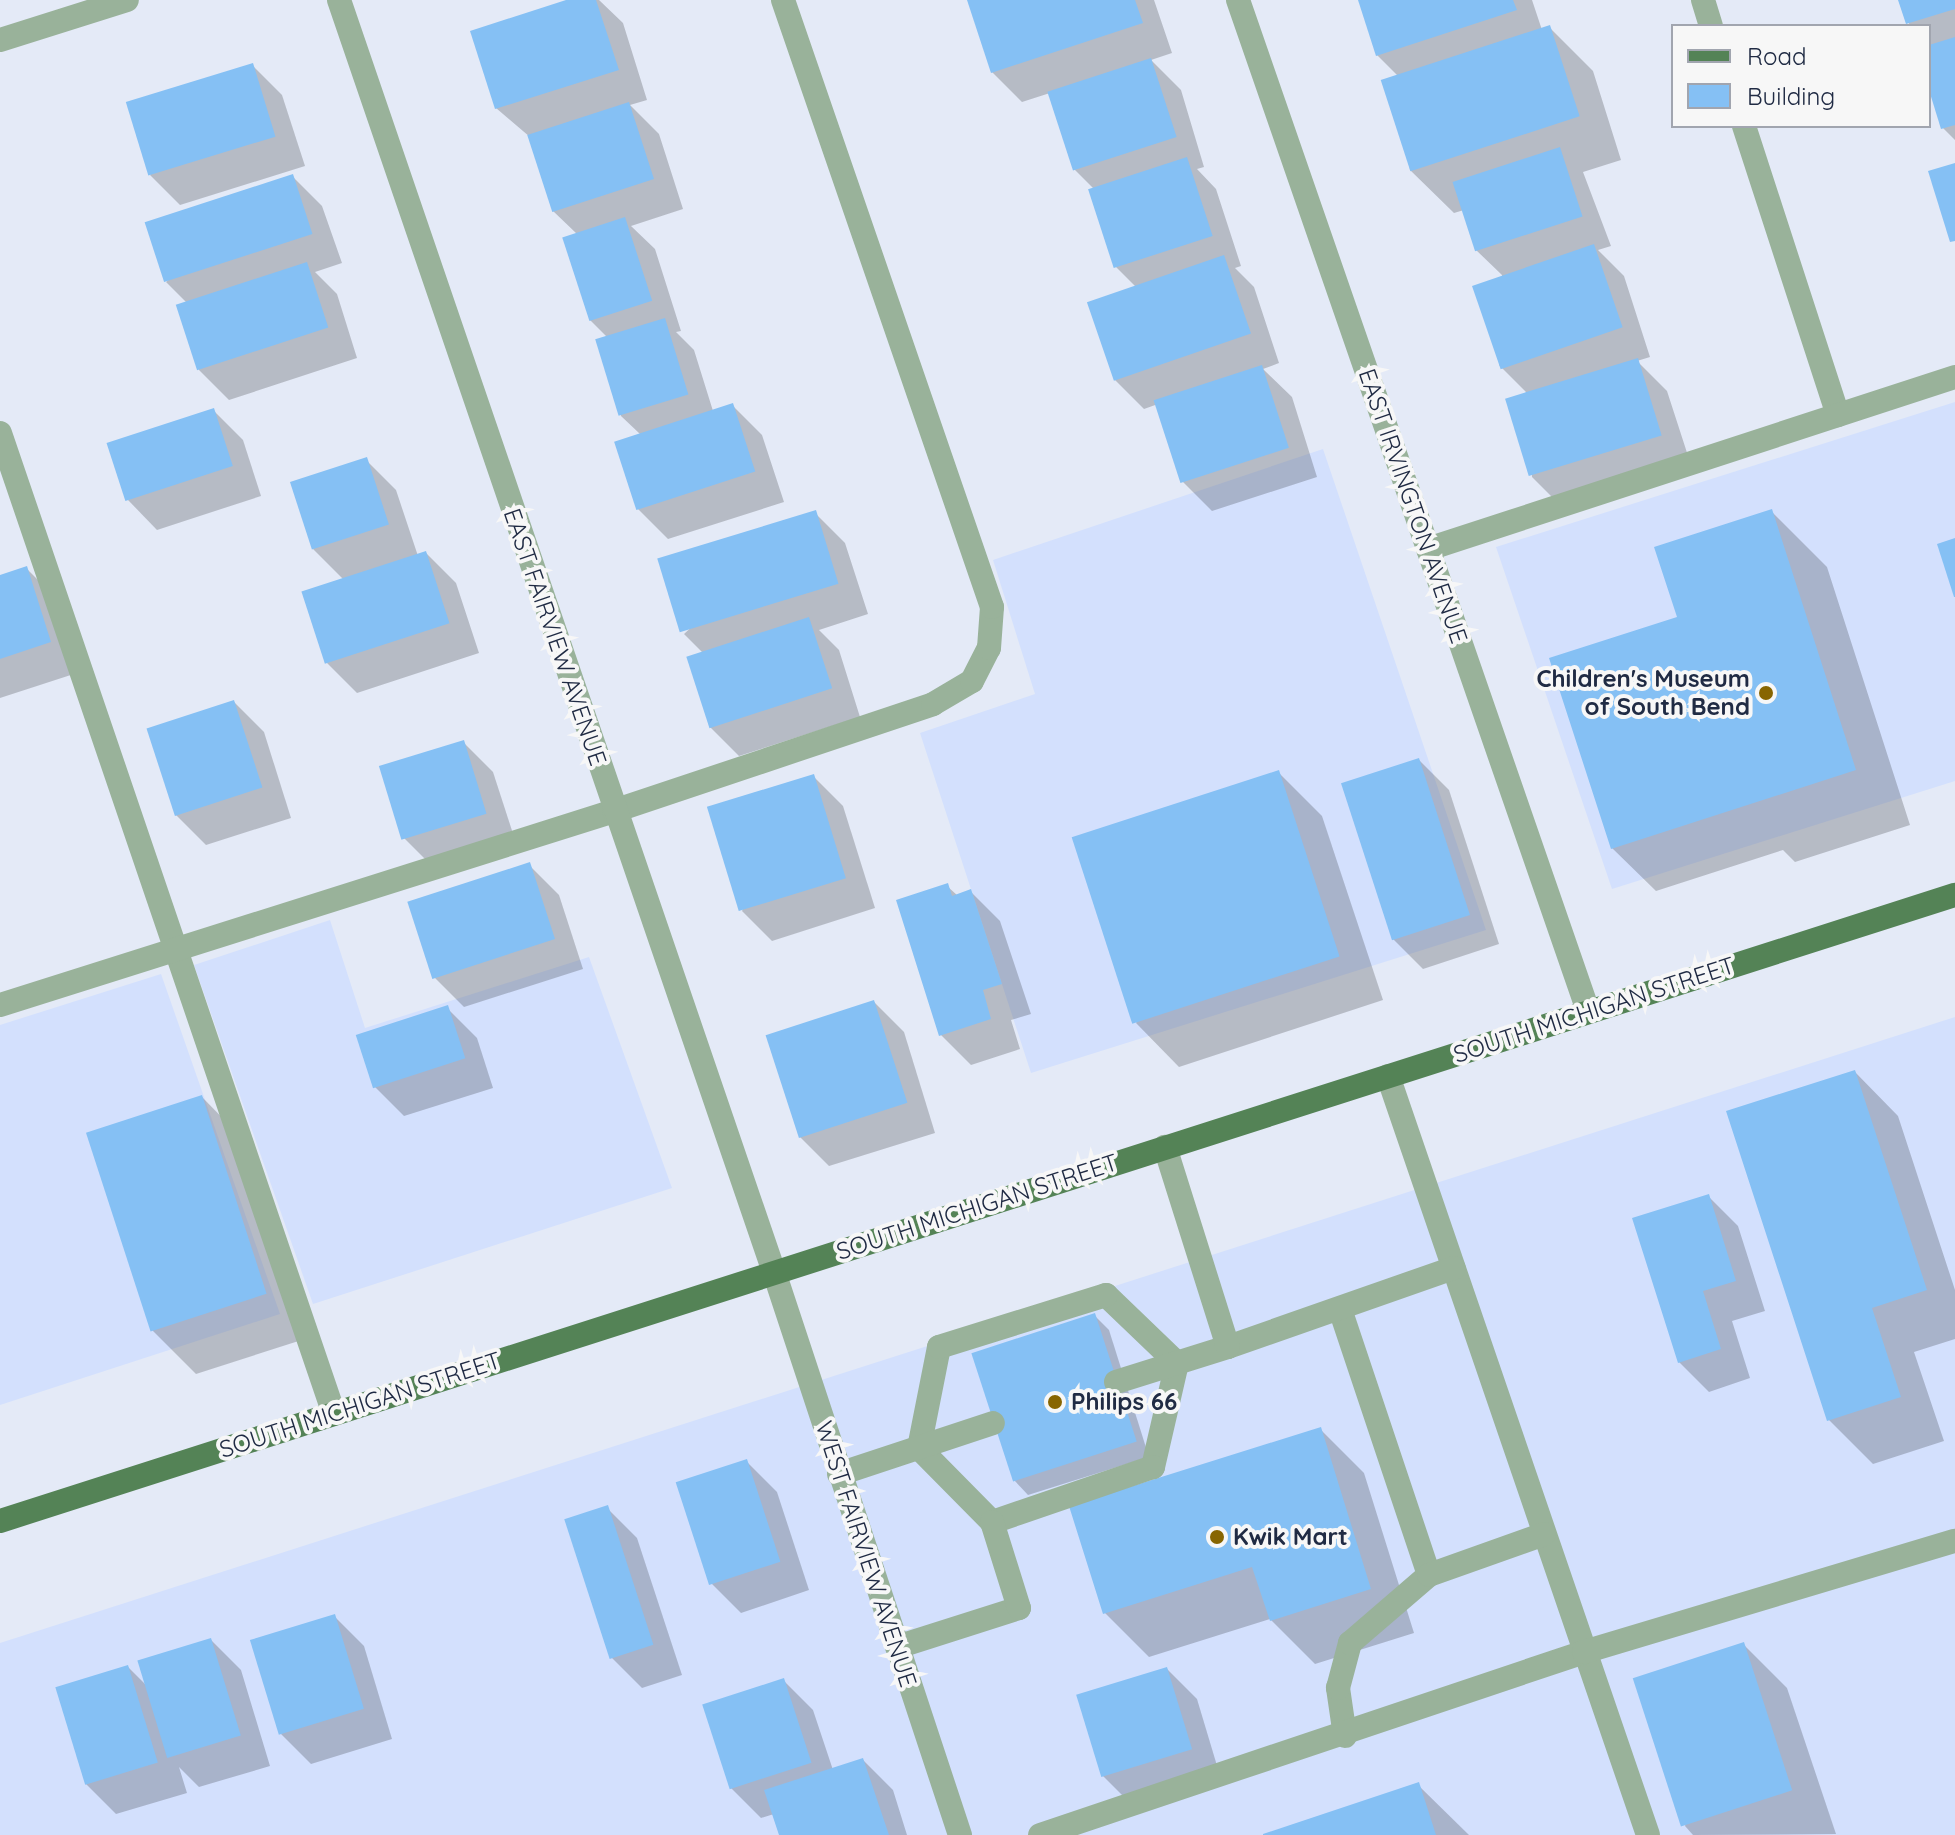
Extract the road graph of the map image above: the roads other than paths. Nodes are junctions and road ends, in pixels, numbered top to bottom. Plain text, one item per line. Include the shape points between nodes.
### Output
1 (127, 0) edge
2 (339, 0) edge
3 (783, 0) edge
4 (1238, 0) edge
5 (1703, 0) edge
6 (1710, 24) edge
7 (0, 40) edge
8 (1745, 128) edge
9 (1955, 377) edge
10 (1838, 415) junction
11 (0, 433) edge
12 (1428, 549) junction
13 (614, 811) junction
14 (1955, 895) edge
15 (175, 949) junction
16 (0, 1005) edge
17 (1588, 1011) junction
18 (1388, 1076) junction
19 (1165, 1147) junction
20 (1454, 1268) junction
21 (774, 1272) junction
22 (1340, 1309) junction
23 (1228, 1347) junction
24 (1177, 1363) junction
25 (1116, 1382) dead end
26 (334, 1414) junction
27 (993, 1423) dead end
28 (919, 1448) junction
29 (839, 1474) junction
30 (0, 1521) edge
31 (992, 1522) junction
32 (1544, 1534) junction
33 (1955, 1541) edge
34 (1429, 1575) junction
35 (897, 1647) junction
36 (1584, 1652) junction
37 (1345, 1736) junction
38 (960, 1835) edge
39 (1040, 1835) edge
40 (1648, 1835) edge

1 - 7 street
2 - 13 street, EAST FAIRVIEW AVENUE
3 - 13 street via 992,607 989,648 972,681 933,704
4 - 12 street, EAST IRVINGTON AVENUE
5 - 6 street
8 - 10 street
9 - 10 street
10 - 12 street
11 - 15 street
12 - 17 street, EAST IRVINGTON AVENUE
13 - 15 street
13 - 21 street, EAST FAIRVIEW AVENUE
14 - 17 main road, SOUTH MICHIGAN STREET
15 - 16 street
15 - 26 street
17 - 18 main road, SOUTH MICHIGAN STREET
18 - 19 main road, SOUTH MICHIGAN STREET
18 - 20 street
19 - 21 main road, SOUTH MICHIGAN STREET
19 - 23 street
20 - 22 street
20 - 32 street
21 - 26 main road, SOUTH MICHIGAN STREET
21 - 29 street, WEST FAIRVIEW AVENUE
22 - 23 street
22 - 34 street
23 - 24 street
24 - 25 street
24 - 28 street via 1106,1295 939,1347
24 - 31 street via 1153,1467
26 - 30 main road, SOUTH MICHIGAN STREET
27 - 28 street
28 - 29 street
28 - 31 street
29 - 35 street, WEST FAIRVIEW AVENUE
31 - 35 street via 1019,1608
32 - 34 street
32 - 36 street
33 - 36 street
34 - 37 street via 1350,1643 1338,1688
35 - 38 street, WEST FAIRVIEW AVENUE
36 - 37 street
36 - 40 street
37 - 39 street

